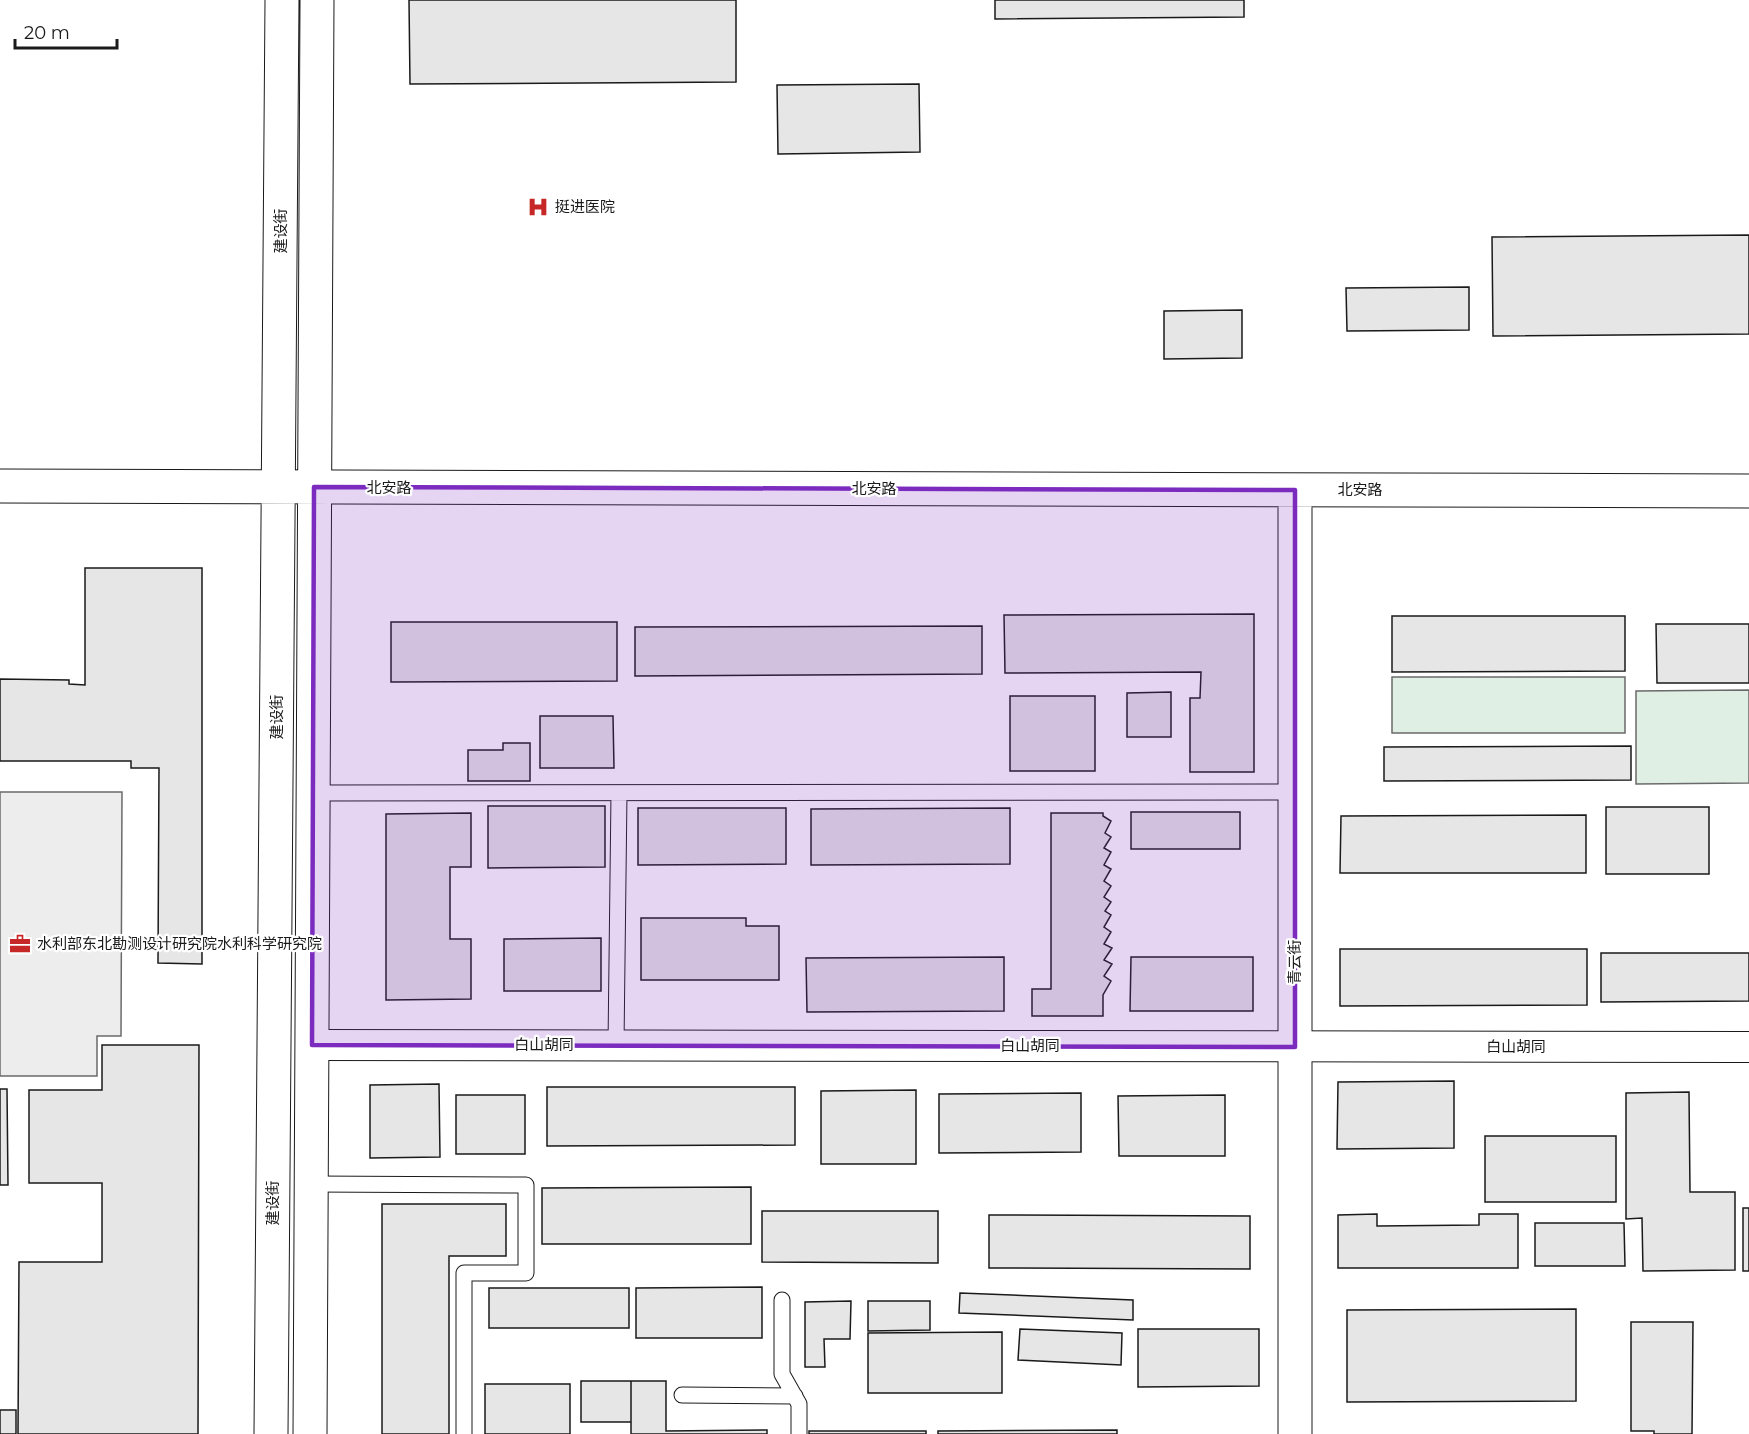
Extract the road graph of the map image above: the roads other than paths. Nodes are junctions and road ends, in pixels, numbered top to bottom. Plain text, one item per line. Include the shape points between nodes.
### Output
1 (282, 0) edge
2 (317, 0) edge
3 (0, 486) edge
4 (279, 487) junction
5 (314, 487) junction
6 (1295, 490) junction
7 (1749, 491) edge
8 (1295, 792) junction
9 (313, 793) junction
10 (619, 793) junction
11 (312, 1045) junction
12 (616, 1045) junction
13 (1295, 1047) junction
14 (1749, 1047) edge
15 (311, 1185) junction
16 (782, 1300) dead end
17 (682, 1395) dead end
18 (795, 1396) junction
19 (271, 1434) edge
20 (310, 1434) edge
21 (464, 1434) edge
22 (799, 1434) edge
23 (1295, 1434) edge

1 - 4 main road, 建设街
2 - 5 main road
3 - 4 main road, 北安路
4 - 5 main road, 北安路
4 - 19 main road, 建设街
5 - 6 main road, 北安路
5 - 9 main road
6 - 7 main road, 北安路
6 - 8 main road, 青云街
8 - 10 lane
8 - 13 main road, 青云街
9 - 10 lane
9 - 11 main road
10 - 12 lane
11 - 12 street, 白山胡同
11 - 15 main road
12 - 13 street, 白山胡同
13 - 14 street, 白山胡同
13 - 23 main road, 青云街
15 - 20 main road
15 - 21 lane via 526,1185 526,1273 464,1273
16 - 18 lane via 782,1374
17 - 18 lane
18 - 22 lane via 799,1404

